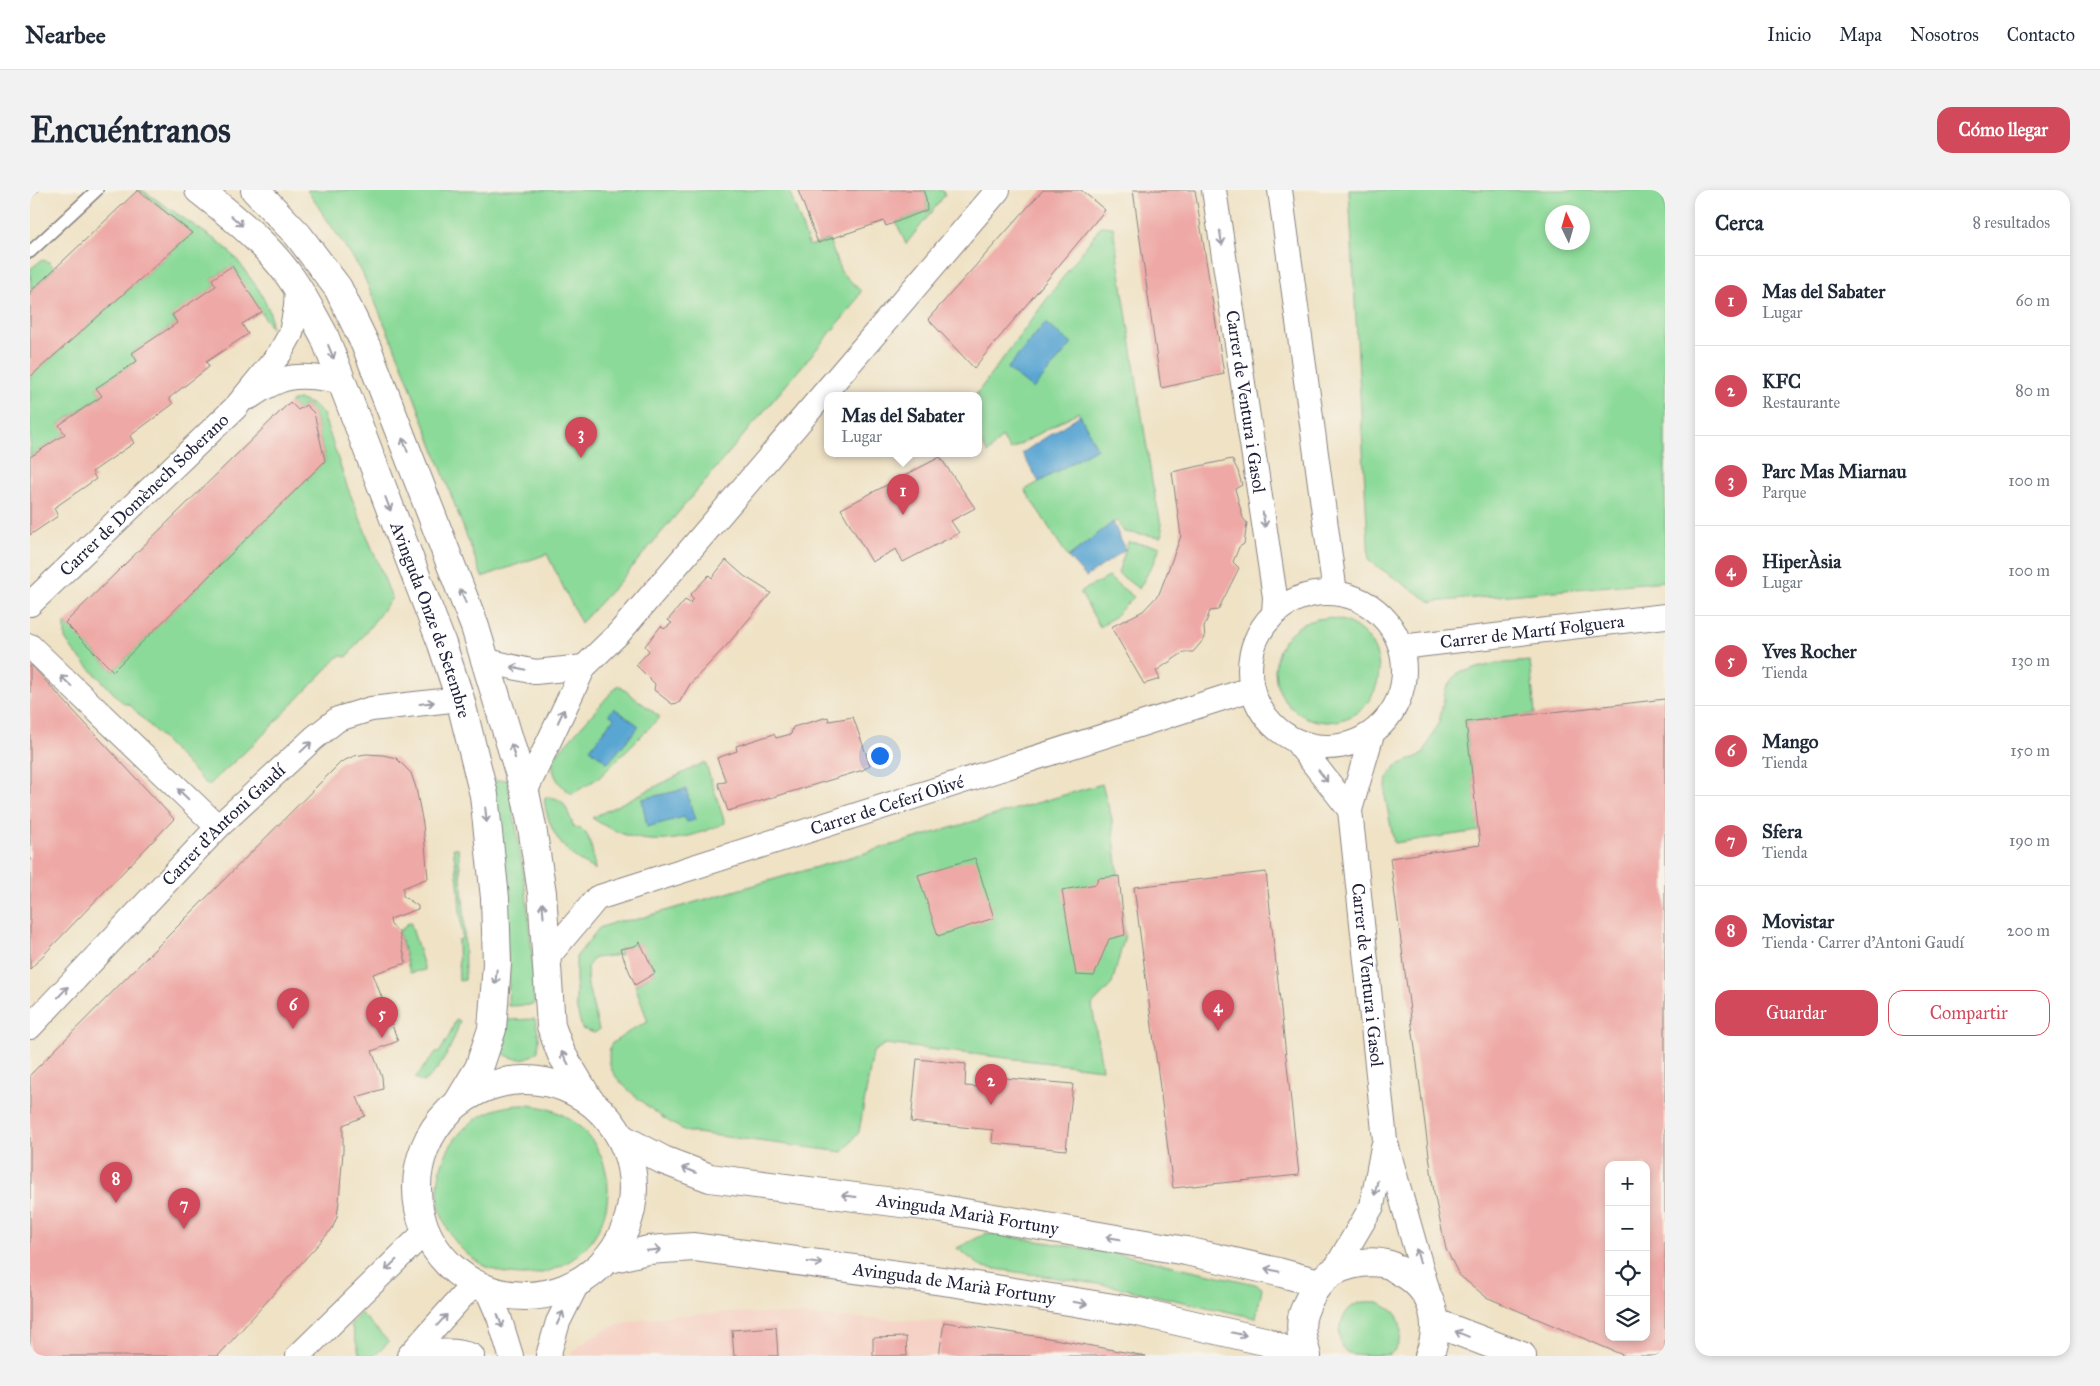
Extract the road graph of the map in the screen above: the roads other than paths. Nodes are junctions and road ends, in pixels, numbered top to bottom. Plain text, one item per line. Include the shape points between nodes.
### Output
1 (96, 190) edge
2 (200, 190) edge
3 (255, 190) edge
4 (998, 190) edge
5 (1214, 190) edge
6 (1280, 190) edge
7 (30, 252) edge
8 (297, 286) junction
9 (342, 382) junction
10 (825, 392) edge
11 (824, 393) edge
12 (236, 407) junction
13 (1335, 592) junction
14 (30, 604) edge
15 (1274, 613) junction
16 (1665, 616) edge
17 (30, 646) edge
18 (1401, 647) junction
19 (487, 661) junction
20 (584, 667) junction
21 (1252, 690) junction
22 (460, 699) junction
23 (1372, 734) junction
24 (1296, 741) junction
25 (525, 792) junction
26 (1350, 810) junction
27 (218, 827) junction
28 (546, 959) junction
29 (30, 1027) edge
30 (590, 1100) junction
31 (459, 1101) junction
32 (621, 1138) junction
33 (1385, 1140) junction
34 (426, 1231) junction
35 (606, 1260) junction
36 (1326, 1277) junction
37 (578, 1282) junction
38 (480, 1285) junction
39 (1433, 1313) junction
40 (298, 1356) edge
41 (409, 1356) edge
42 (414, 1356) edge
43 (472, 1356) edge
44 (511, 1356) edge
45 (548, 1356) edge
46 (1299, 1356) edge
47 (1307, 1356) edge
48 (1429, 1356) edge
49 (1522, 1356) edge

1 - 7 lane
2 -> 8 main road, Avinguda Onze de Setembre via 236,220
19 -> 3 main road, Avinguda Onze de Setembre via 374,366 338,288 298,234
4 - 10 street
5 -> 15 street, Carrer de Ventura i Gasol via 1275,597
6 - 13 street
8 -> 9 main road, Avinguda Onze de Setembre via 324,334
8 - 12 street, Carrer de Domènech Soberano via 291,333 280,353
9 - 12 street, Carrer de Domènech Soberano via 290,376 262,388
9 -> 22 main road, Avinguda Onze de Setembre
11 - 20 street via 619,633
12 - 14 street, Carrer de Domènech Soberano
13 - 15 street via 1308,594
13 - 18 street via 1354,597 1378,610 1396,633
15 - 21 street via 1258,635 1250,662
16 - 18 street, Carrer de Martí Folguera
27 -> 17 street
18 - 23 street via 1405,658 1404,686 1394,711
20 -> 19 street via 535,672
25 -> 19 main road, Avinguda Onze de Setembre
25 -> 20 street
21 - 24 street via 1262,713 1273,726
21 - 28 street, Carrer de Ceferí Olivé via 597,898
27 -> 22 street, Carrer d'Antoni Gaudí via 314,738 338,720 371,709
22 -> 31 main road, Avinguda Onze de Setembre via 484,795 495,898 497,964 492,1029 479,1068
23 - 24 street via 1347,745 1322,748
23 - 26 street, Carrer de Ventura i Gasol
24 -> 26 street
28 -> 25 main road, Avinguda Onze de Setembre via 542,892
26 - 33 street, Carrer de Ventura i Gasol
29 -> 27 street, Carrer d'Antoni Gaudí
30 -> 28 main road, Avinguda Onze de Setembre via 561,1053 551,1026
30 - 31 main road via 557,1084 522,1079 486,1086
30 - 32 main road via 615,1126
31 - 34 main road via 435,1128 420,1160 417,1197
32 - 35 main road via 630,1159 634,1194 626,1229
36 -> 32 main road, Avinguda Marià Fortuny via 1278,1272 1186,1251 924,1206 710,1178 663,1160
33 -> 36 street, Carrer de Ventura i Gasol via 1372,1206
39 -> 33 street, Carrer de Ventura i Gasol
34 - 38 main road via 445,1261
34 -> 40 street
35 - 37 main road
35 -> 46 main road, Avinguda de Marià Fortuny via 648,1250 694,1246 1138,1312 1264,1340
36 - 39 main road via 1361,1262 1390,1265 1414,1280
36 - 47 main road via 1303,1312 1301,1334
37 - 38 main road via 544,1294 508,1295
45 -> 37 street via 558,1322
41 -> 38 street
38 -> 44 street via 499,1317
39 - 48 main road via 1434,1343
49 -> 39 main road
42 - 43 street via 441,1350

